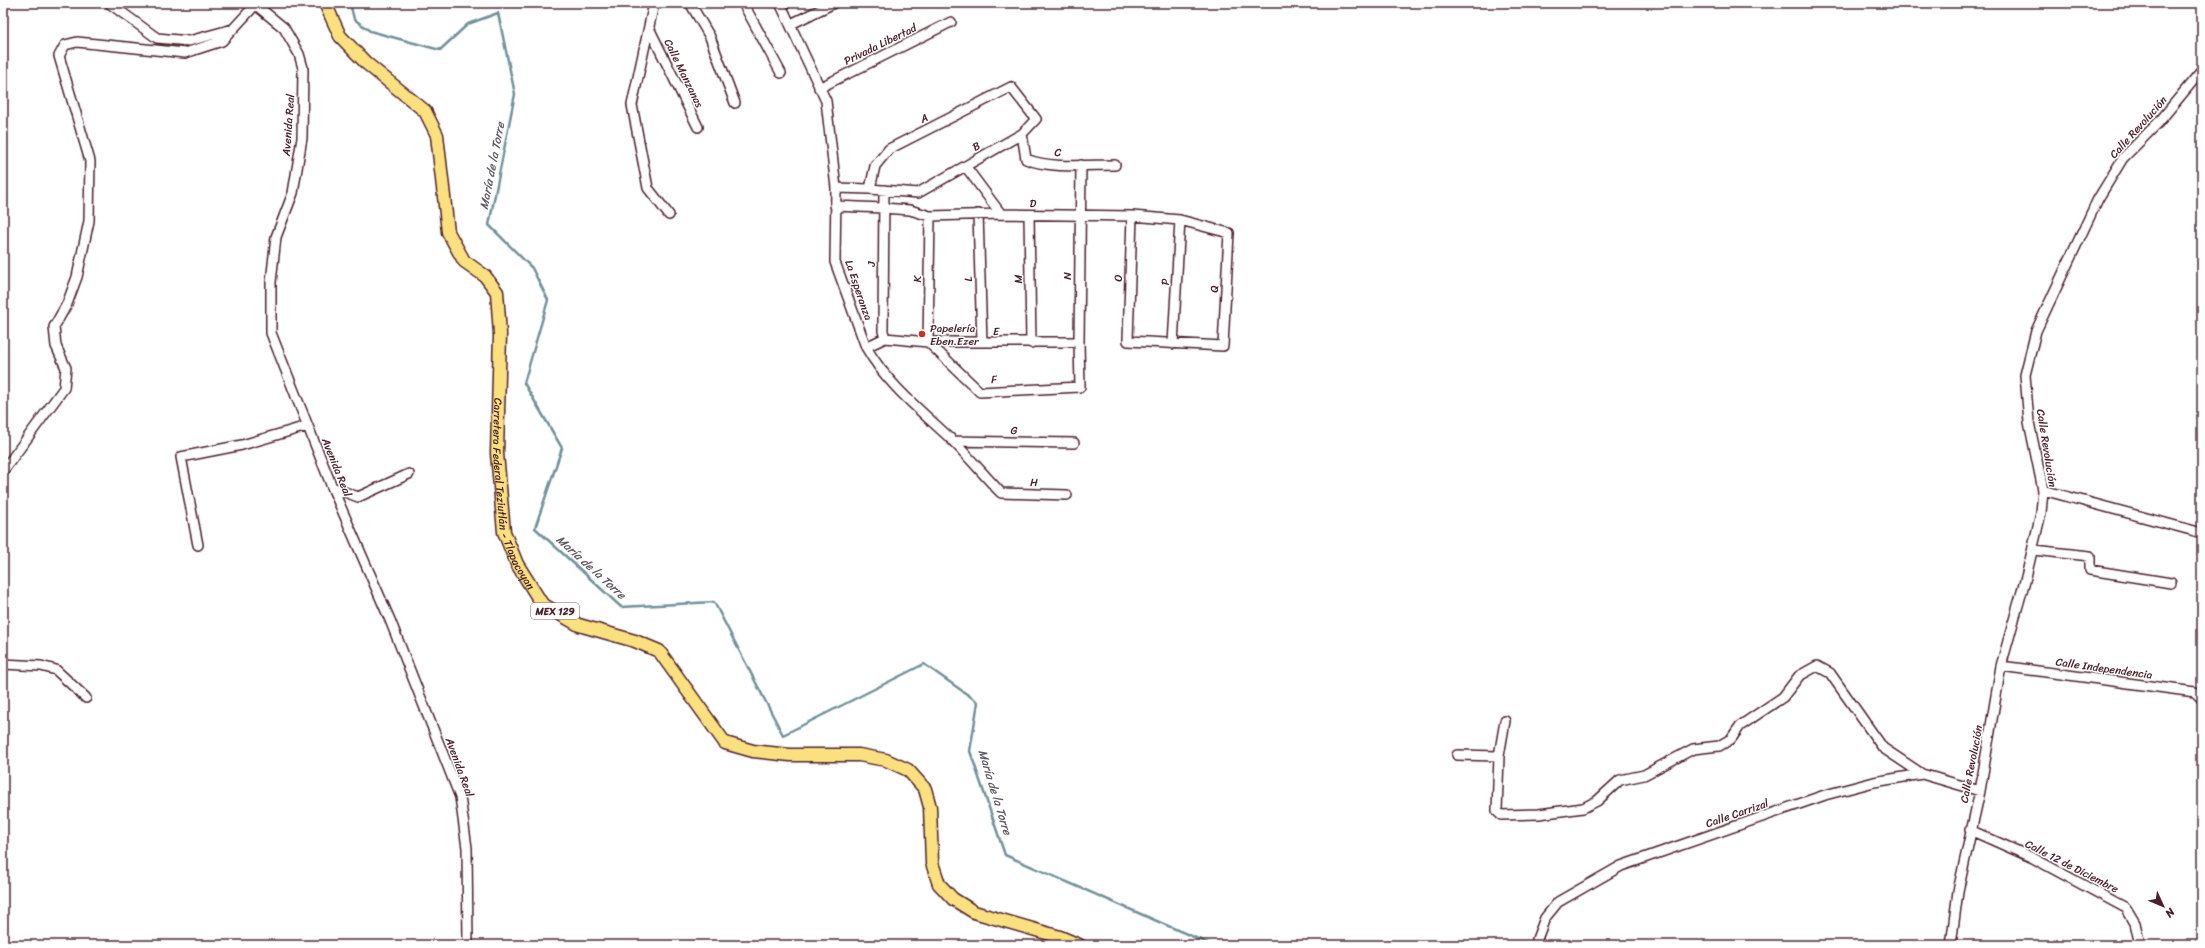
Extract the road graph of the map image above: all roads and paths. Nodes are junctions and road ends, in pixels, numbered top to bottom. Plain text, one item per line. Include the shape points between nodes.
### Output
1 (109, 3) edge
2 (325, 3) edge
3 (654, 3) edge
4 (690, 3) edge
5 (743, 3) edge
6 (780, 3) edge
7 (834, 3) edge
8 (257, 4) edge
9 (951, 22) dead end
10 (791, 24) junction
11 (235, 28) junction
12 (650, 28) junction
13 (2202, 70) edge
14 (781, 72) dead end
15 (1011, 87) joint
16 (819, 88) junction
17 (735, 103) dead end
18 (698, 127) dead end
19 (1022, 134) junction
20 (1081, 165) junction
21 (1115, 165) dead end
22 (966, 167) junction
23 (836, 188) junction
24 (870, 189) junction
25 (884, 190) junction
26 (835, 206) junction
27 (883, 208) junction
28 (978, 214) junction
29 (1001, 214) junction
30 (669, 215) dead end
31 (1029, 215) junction
32 (930, 216) junction
33 (1080, 216) junction
34 (1132, 216) junction
35 (1180, 220) junction
36 (1229, 234) joint
37 (885, 338) junction
38 (928, 342) junction
39 (982, 342) junction
40 (1079, 342) junction
41 (1031, 343) junction
42 (1174, 344) junction
43 (866, 347) junction
44 (1080, 387) joint
45 (307, 426) junction
46 (953, 441) junction
47 (1074, 443) dead end
48 (3, 471) edge
49 (410, 474) dead end
50 (332, 487) junction
51 (2043, 490) junction
52 (1001, 493) joint
53 (1067, 495) dead end
54 (2202, 533) edge
55 (198, 545) dead end
56 (2033, 550) junction
57 (2171, 584) dead end
58 (3, 664) edge
59 (2001, 666) junction
60 (86, 698) dead end
61 (2202, 699) edge
62 (1505, 721) dead end
63 (1457, 755) dead end
64 (1499, 756) junction
65 (1922, 774) junction
66 (1980, 791) junction
67 (1970, 830) junction
68 (468, 945) edge
69 (1079, 945) edge
70 (1538, 945) edge
71 (1951, 945) edge
72 (2140, 945) edge

1 - 11 street via 158,38 189,40
2 - 69 main road, Carretera Federal Teziutlán - Tlapacoyan / MEX 129 via 340,36 366,63 425,111 437,135 448,232 464,261 485,276 497,292 500,334 497,453 504,532 517,564 542,604 579,625 659,651 725,743 753,751 790,755 859,755 886,760 908,770 925,789 930,807 932,863 939,884 953,899 974,912
3 - 12 street
4 - 17 street via 710,37
5 - 14 street
6 - 10 street, La Esperanza
7 - 10 street
8 - 11 street
8 - 45 street, Avenida Real via 284,28 299,54 303,68 302,138 293,193 276,237 271,282 271,333
9 - 16 street, Privada Libertad
10 - 16 street, La Esperanza
11 - 48 street via 222,41 186,53 78,42 65,45 59,56 90,161 89,221 76,277 67,304 54,327 56,346 66,368 64,388
12 - 18 street, Calle Manzanas
12 - 30 street via 632,105 648,188
13 - 51 street, Calle Revolución via 2159,122 2123,158 2098,199 2036,331 2025,375 2029,422
15 - 19 street, B via 1036,119
15 - 24 street, A via 890,149 875,166
16 - 23 street, La Esperanza via 826,101
19 - 20 street, C via 1026,159 1034,162
19 - 22 street, B
20 - 21 street, C
20 - 33 street, N
22 - 25 street, B via 918,193
22 - 29 street
23 - 24 street
23 - 26 street, La Esperanza
24 - 25 street
25 - 27 street, J
26 - 27 street, D
26 - 43 street, La Esperanza via 835,262
27 - 32 street, D via 910,210
27 - 37 street, J via 882,331
28 - 29 street, D
28 - 32 street, D
28 - 39 street, L
29 - 31 street, D
31 - 33 street, D
31 - 41 street, M
32 - 38 street, K
33 - 34 street, D
33 - 40 street, N
34 - 35 street, D
34 - 42 street, O via 1128,341
35 - 36 street, D
35 - 42 street, P
36 - 42 street, Q via 1224,346
37 - 38 street, E
37 - 43 street
38 - 39 street, E
38 - 44 street, F via 980,392
39 - 41 street, E
40 - 41 street, E
40 - 44 street, N
43 - 46 street, La Esperanza via 873,360 903,393
45 - 50 street, Avenida Real
45 - 55 street via 242,445 181,457
46 - 47 street, G
46 - 52 street, La Esperanza
49 - 50 street via 358,497
50 - 68 street, Avenida Real via 390,620 460,797 467,848
51 - 54 street
51 - 56 street, Calle Revolución
52 - 53 street, H
56 - 57 street via 2090,556 2090,570
56 - 59 street, Calle Revolución
58 - 60 street via 41,666 56,670
59 - 61 street, Calle Independencia via 2195,692
59 - 66 street, Calle Revolución
62 - 64 street
63 - 64 street
64 - 65 street via 1497,811 1501,815 1539,814 1582,808 1597,801 1620,780 1644,775 1693,749 1718,746 1731,739 1740,726 1783,697 1799,676 1817,666 1830,673 1883,748
65 - 66 street, Calle Carrizal
65 - 70 street, Calle Carrizal via 1874,782 1825,795 1621,866 1558,902 1545,918 1537,939
66 - 67 street, Calle Revolución
67 - 71 street, Calle Revolución
67 - 72 street, Calle 12 de Diciembre via 2033,858 2126,908 2135,923

